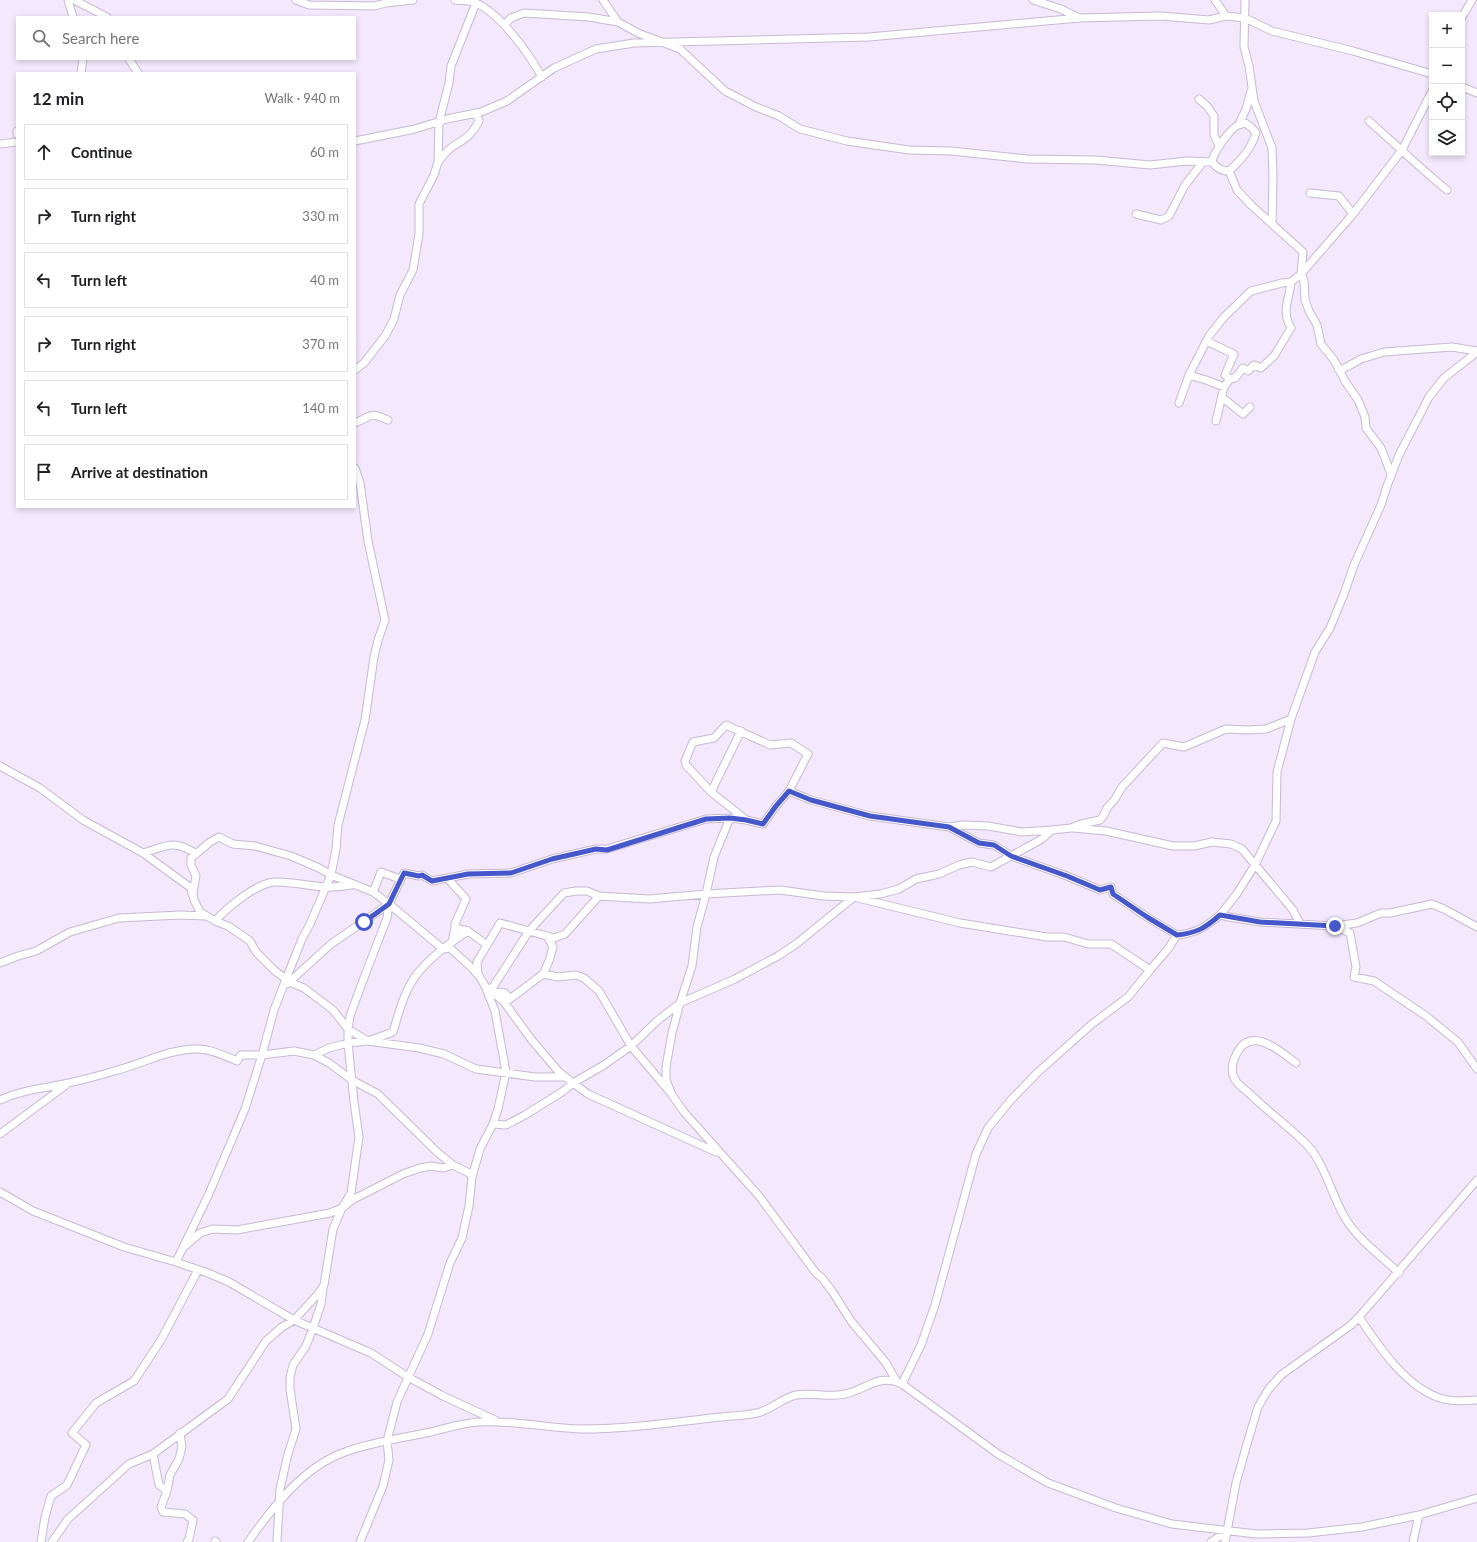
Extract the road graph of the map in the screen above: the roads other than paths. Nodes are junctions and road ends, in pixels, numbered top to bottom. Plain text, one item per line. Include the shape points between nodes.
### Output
1 (68, 0) edge
2 (74, 0) edge
3 (296, 0) edge
4 (413, 0) edge
5 (455, 0) edge
6 (603, 0) edge
7 (1033, 0) edge
8 (1215, 0) edge
9 (1245, 0) edge
10 (1472, 0) edge
11 (475, 1) edge
12 (1465, 12) edge
13 (73, 16) edge
14 (105, 16) edge
15 (1226, 16) junction
16 (1079, 18) junction
17 (1245, 18) junction
18 (618, 22) junction
19 (505, 24) junction
20 (663, 41) junction
21 (83, 60) edge
22 (131, 60) edge
23 (1429, 71) edge
24 (81, 72) edge
25 (137, 72) edge
26 (542, 77) junction
27 (1252, 87) junction
28 (1465, 88) edge
29 (1477, 94) edge
30 (1429, 97) edge
31 (1199, 99) dead end
32 (476, 113) junction
33 (1369, 121) dead end
34 (439, 122) junction
35 (1239, 124) junction
36 (356, 141) edge
37 (16, 142) edge
38 (0, 144) edge
39 (1219, 146) junction
40 (1402, 150) junction
41 (438, 162) junction
42 (1202, 162) junction
43 (1212, 162) junction
44 (1229, 171) junction
45 (1447, 190) dead end
46 (1310, 193) dead end
47 (1136, 214) dead end
48 (1353, 214) junction
49 (1272, 224) junction
50 (1301, 274) junction
51 (1291, 282) junction
52 (1206, 341) junction
53 (1477, 351) edge
54 (356, 369) edge
55 (1338, 369) junction
56 (1189, 375) junction
57 (1230, 379) junction
58 (1224, 388) junction
59 (1223, 398) junction
60 (1179, 402) dead end
61 (1250, 407) dead end
62 (388, 420) dead end
63 (1216, 420) dead end
64 (356, 422) edge
65 (356, 471) edge
66 (1391, 474) junction
67 (1292, 719) junction
68 (741, 731) junction
69 (0, 766) edge
70 (789, 791) junction
71 (711, 792) junction
72 (730, 818) junction
73 (746, 820) junction
74 (949, 827) junction
75 (1071, 828) junction
76 (1052, 830) junction
77 (143, 853) junction
78 (195, 853) junction
79 (1011, 856) junction
80 (1255, 865) junction
81 (330, 875) junction
82 (400, 879) junction
83 (448, 879) junction
84 (355, 885) junction
85 (326, 887) junction
86 (373, 892) junction
87 (706, 894) junction
88 (598, 896) junction
89 (854, 897) junction
90 (194, 900) junction
91 (389, 904) junction
92 (1220, 915) junction
93 (205, 916) junction
94 (215, 921) junction
95 (1300, 924) junction
96 (1335, 926) junction
97 (1477, 927) edge
98 (455, 928) junction
99 (468, 931) junction
100 (529, 931) junction
101 (1177, 935) junction
102 (547, 936) junction
103 (487, 945) junction
104 (448, 946) junction
105 (0, 963) edge
106 (1150, 970) junction
107 (543, 974) junction
108 (288, 980) junction
109 (491, 990) junction
110 (680, 1003) junction
111 (348, 1029) junction
112 (368, 1041) junction
113 (348, 1043) junction
114 (631, 1046) junction
115 (262, 1055) junction
116 (314, 1055) junction
117 (1296, 1063) dead end
118 (1477, 1069) edge
119 (506, 1072) junction
120 (564, 1077) junction
121 (352, 1080) junction
122 (68, 1083) junction
123 (573, 1083) junction
124 (672, 1095) junction
125 (0, 1100) edge
126 (493, 1124) junction
127 (0, 1134) edge
128 (721, 1155) junction
129 (453, 1165) junction
130 (472, 1177) junction
131 (1477, 1180) edge
132 (0, 1192) edge
133 (342, 1208) junction
134 (181, 1250) junction
135 (176, 1262) junction
136 (198, 1270) junction
137 (1399, 1273) junction
138 (324, 1285) junction
139 (1359, 1317) junction
140 (294, 1320) junction
141 (313, 1328) junction
142 (408, 1377) junction
143 (899, 1383) junction
144 (1477, 1400) edge
145 (497, 1421) junction
146 (180, 1433) junction
147 (387, 1441) junction
148 (153, 1454) junction
149 (167, 1491) junction
150 (1477, 1498) edge
151 (279, 1502) junction
152 (1419, 1515) junction
153 (1228, 1531) junction
154 (41, 1542) edge
155 (52, 1542) edge
156 (187, 1542) edge
157 (248, 1542) edge
158 (277, 1542) edge
159 (360, 1542) edge
160 (1211, 1542) edge
161 (1225, 1542) edge
162 (1413, 1542) edge

1 - 13 street
2 - 14 street
3 - 4 street via 309,5 374,6
5 - 11 street
6 - 18 street
7 - 16 street
8 - 15 street
9 - 17 street
10 - 12 street
11 - 19 street
11 - 34 street via 451,66
15 - 16 street via 1209,20 1161,16
15 - 17 street
16 - 20 street via 869,37
17 - 23 street via 1272,31
17 - 27 street via 1244,47
18 - 19 street via 589,17 524,13 511,18
18 - 20 street via 638,33
19 - 26 street
20 - 26 street via 596,49 554,68
20 - 42 street via 680,49 725,91 779,116 800,129 841,140 910,150 951,151 1027,159 1096,160 1150,165
21 - 24 street
22 - 25 street
26 - 32 street via 507,101
27 - 35 street
27 - 49 street via 1254,101 1272,148
28 - 29 street
30 - 40 street
31 - 39 street via 1214,116 1214,135
32 - 34 street
32 - 41 street via 479,121 473,132 451,148
33 - 40 street
34 - 36 street
34 - 41 street
35 - 39 street
35 - 44 street via 1251,127 1256,133 1253,143
37 - 38 street
39 - 43 street via 1212,156
40 - 45 street
40 - 48 street
41 - 54 street via 419,204 415,261 400,296 394,319 385,336
42 - 43 street
42 - 47 street via 1185,184 1169,216 1161,220
43 - 44 street via 1223,171
44 - 49 street via 1237,190
46 - 48 street via 1339,196
48 - 50 street
49 - 50 street via 1303,252
50 - 51 street
50 - 55 street via 1305,300 1321,344
51 - 52 street via 1251,292 1224,317
51 - 57 street via 1285,310 1286,320 1291,328 1280,348 1261,368 1254,364 1248,371 1243,368 1235,378
52 - 56 street
52 - 57 street via 1234,354 1225,375
53 - 55 street via 1452,347 1384,352
53 - 66 street via 1444,378 1429,397
55 - 66 street via 1358,400 1365,417 1366,428 1381,448
56 - 58 street
56 - 60 street
57 - 58 street
58 - 59 street
59 - 61 street via 1243,414
59 - 63 street
62 - 64 street via 370,414
65 - 81 street via 385,620 374,657 365,720 338,825
66 - 67 street via 1382,505 1354,565 1330,628 1315,652
67 - 75 street via 1266,729 1226,729 1184,747 1163,743 1122,787 1100,820
67 - 80 street via 1277,772 1276,821
68 - 70 street via 770,744 791,743 808,754
68 - 71 street
68 - 71 street via 726,725 714,738 695,740 692,744 685,763
69 - 77 street via 40,788 83,820
70 - 73 street via 763,824
70 - 74 street via 811,800 870,816
71 - 73 street
72 - 73 street
72 - 83 street via 706,819 607,850 596,849 552,859 511,873 468,874
72 - 87 street via 714,857
74 - 76 street via 988,826 1022,832
74 - 79 street via 979,843 994,845
75 - 76 street
75 - 80 street via 1106,831 1173,846 1194,846 1212,842 1231,844 1242,849
76 - 79 street via 1042,839
77 - 78 street via 173,844
77 - 90 street via 191,888
78 - 81 street via 219,837 233,844 255,846 291,856
78 - 90 street via 191,858 196,876
79 - 89 street via 991,867 972,862 916,879 899,889
79 - 101 street via 1100,890 1111,887 1113,894
80 - 92 street
80 - 95 street via 1293,910
81 - 84 street
81 - 85 street
82 - 83 street via 407,872 422,875 432,881
82 - 86 street via 381,872
82 - 91 street
83 - 98 street via 466,898
84 - 85 street
84 - 86 street
85 - 94 street via 273,882 242,897
85 - 108 street
86 - 91 street
87 - 88 street via 649,899
87 - 89 street via 780,890
87 - 110 street via 692,966
88 - 100 street via 587,891 564,892
88 - 102 street via 565,934 554,938
89 - 106 street via 960,923 1046,937 1064,937 1088,944 1111,944
89 - 110 street via 778,956 736,979
90 - 93 street
91 - 104 street
91 - 108 street via 331,944
91 - 111 street via 387,918 357,996
92 - 95 street via 1260,922
92 - 101 street via 1197,932
93 - 94 street
93 - 105 street via 118,918 70,932 36,951
94 - 108 street via 228,926 250,942 275,971
95 - 96 street
96 - 97 street via 1357,923 1381,913 1432,904
96 - 118 street via 1350,933 1356,967 1354,977 1374,981 1426,1016 1458,1042
98 - 99 street
98 - 104 street
99 - 103 street
99 - 104 street
100 - 102 street
100 - 103 street via 500,923
100 - 109 street
101 - 106 street
102 - 107 street via 553,947
103 - 109 street via 477,962 478,974
104 - 109 street via 473,968
104 - 112 street via 435,955 411,983 393,1032
106 - 143 street via 1128,997 1092,1024 1037,1073 988,1128 976,1154 935,1305 921,1345
107 - 109 street via 510,999 505,994
107 - 114 street via 558,978 576,975 584,978 599,991
108 - 111 street via 304,988 333,1010
108 - 115 street via 274,1010
109 - 119 street
109 - 120 street via 509,1008 531,1039
110 - 114 street via 656,1021
110 - 124 street via 666,1067 666,1080
111 - 112 street
111 - 113 street
112 - 113 street
112 - 119 street via 419,1048 444,1054 476,1069
113 - 116 street
113 - 121 street
114 - 123 street
114 - 124 street
115 - 116 street via 294,1051
115 - 122 street via 241,1055 237,1061 218,1053 199,1049 185,1050
115 - 134 street via 244,1109 208,1196
116 - 121 street
117 - 137 street via 1271,1044 1251,1041 1238,1052 1232,1067 1233,1075 1236,1082 1308,1146 1317,1159 1344,1217 1356,1233
119 - 120 street via 535,1077
119 - 126 street
120 - 123 street
121 - 129 street via 378,1094
121 - 133 street via 359,1137 351,1193
122 - 125 street via 15,1094
122 - 127 street
123 - 126 street via 506,1125
123 - 128 street via 594,1097
124 - 128 street
126 - 130 street via 480,1149
128 - 143 street via 759,1196
129 - 130 street via 470,1173
129 - 133 street via 443,1168 431,1166 403,1174 352,1200
130 - 142 street via 462,1238 450,1263 428,1334
131 - 137 street
132 - 135 street via 33,1211 124,1247
133 - 134 street via 320,1216 237,1230 213,1229 200,1233
133 - 138 street via 333,1229
134 - 135 street
135 - 136 street
136 - 140 street via 229,1282
136 - 154 street via 160,1340 134,1381 96,1403 72,1433 86,1445 67,1485 51,1496
137 - 139 street
138 - 140 street
138 - 141 street
139 - 144 street via 1382,1350 1409,1380 1424,1391 1443,1399 1463,1402
139 - 153 street via 1281,1375 1268,1390 1258,1408 1247,1444 1236,1483
140 - 141 street
140 - 146 street via 266,1341 228,1399
141 - 142 street via 370,1354
141 - 151 street via 306,1346 293,1365 290,1377 296,1429 288,1454
142 - 145 street
142 - 147 street via 397,1402
143 - 145 street via 881,1380 847,1394 795,1396 757,1413 690,1420 582,1429
143 - 153 street via 998,1454 1048,1483 1116,1508 1172,1524
145 - 147 street via 477,1422
146 - 148 street
146 - 149 street via 182,1447 170,1475
147 - 151 street via 330,1458 304,1477
147 - 159 street via 390,1460 384,1486
148 - 149 street via 159,1485
148 - 155 street via 129,1464 68,1519
149 - 156 street via 161,1507 163,1512 185,1514 193,1520
150 - 152 street
151 - 157 street
151 - 158 street
152 - 153 street via 1362,1528 1308,1533 1256,1534
152 - 162 street
153 - 160 street
153 - 161 street

